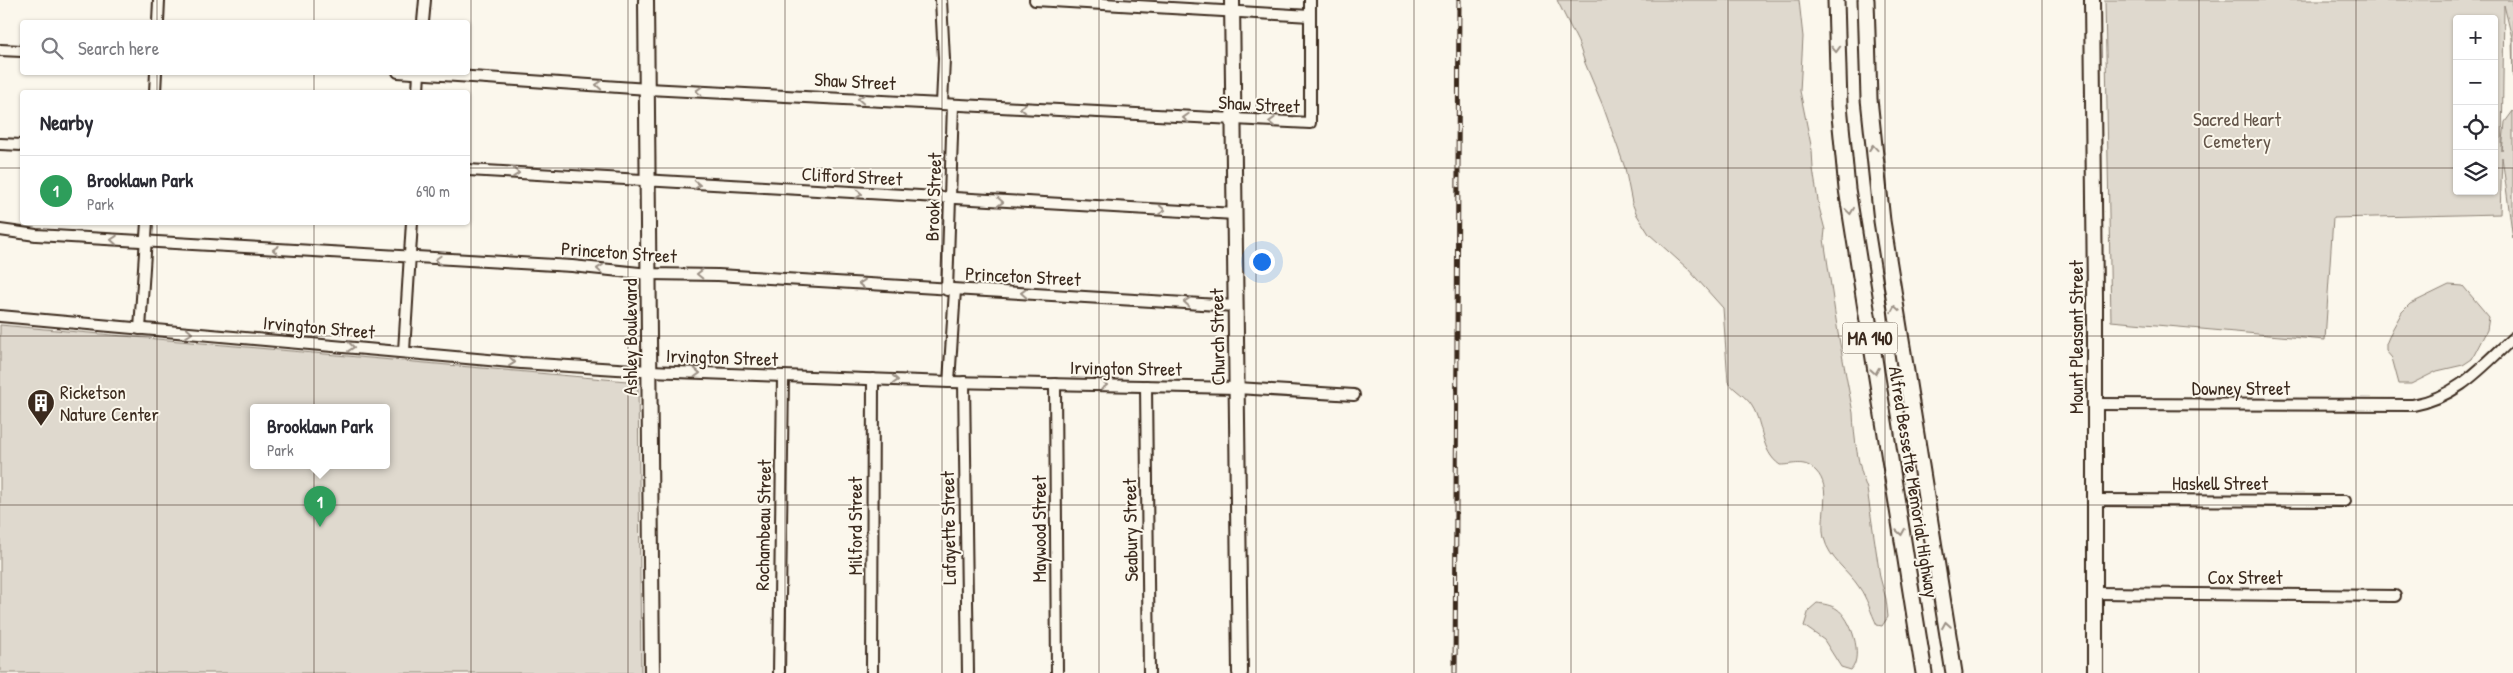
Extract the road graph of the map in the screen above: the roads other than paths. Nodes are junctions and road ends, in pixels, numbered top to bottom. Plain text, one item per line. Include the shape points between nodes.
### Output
1 (159, 0) edge
2 (425, 0) edge
3 (646, 0) edge
4 (941, 0) edge
5 (1035, 0) edge
6 (1310, 0) edge
7 (1836, 0) edge
8 (1866, 0) edge
9 (2092, 0) edge
10 (1232, 6) edge
11 (1310, 16) junction
12 (158, 20) edge
13 (423, 20) edge
14 (0, 50) edge
15 (20, 52) edge
16 (156, 75) edge
17 (419, 75) edge
18 (450, 75) edge
19 (648, 88) junction
20 (155, 90) edge
21 (418, 90) edge
22 (942, 104) junction
23 (953, 105) junction
24 (1234, 120) junction
25 (0, 144) edge
26 (20, 145) edge
27 (470, 170) edge
28 (648, 182) junction
29 (951, 199) junction
30 (1235, 214) junction
31 (147, 225) edge
32 (412, 225) edge
33 (0, 230) edge
34 (146, 242) junction
35 (410, 259) junction
36 (649, 274) junction
37 (951, 290) junction
38 (1235, 306) junction
39 (0, 316) edge
40 (140, 329) junction
41 (2513, 338) edge
42 (404, 351) junction
43 (649, 371) junction
44 (783, 377) junction
45 (873, 378) junction
46 (949, 382) junction
47 (964, 382) junction
48 (1055, 384) junction
49 (1146, 386) junction
50 (1237, 388) junction
51 (1354, 396) dead end
52 (2096, 404) junction
53 (2095, 500) junction
54 (2345, 501) dead end
55 (2095, 593) junction
56 (2395, 596) dead end
57 (652, 673) edge
58 (779, 673) edge
59 (872, 673) edge
60 (968, 673) edge
61 (1057, 673) edge
62 (1149, 673) edge
63 (1240, 673) edge
64 (1924, 673) edge
65 (1954, 673) edge
66 (2095, 673) edge

1 - 12 street
2 - 13 street
3 - 19 main road, Ashley Boulevard
4 - 22 street
5 - 10 street
6 - 11 street
7 -> 64 highway, Alfred Bessette Memorial Highway / MA 140 via 1839,104 1847,189
65 -> 8 highway, Alfred Bessette Memorial Highway / MA 140 via 1882,221 1869,99
9 - 52 main road, Mount Pleasant Street
10 - 11 street
10 - 24 main road, Church Street
11 -> 24 street, Shaw Street via 1310,123
14 - 15 street
16 - 20 street
17 - 21 street
19 -> 18 street, Shaw Street
22 -> 19 street, Shaw Street
19 - 28 main road, Ashley Boulevard
22 - 23 street, Shaw Street
24 -> 23 street, Shaw Street
23 - 29 street, Brook Street
24 - 30 main road, Church Street
25 - 26 street
27 -> 28 street, Clifford Street
28 -> 29 street, Clifford Street
28 - 36 main road, Ashley Boulevard
29 -> 30 street, Clifford Street
29 - 37 street, Brook Street
30 - 38 main road, Church Street
31 - 34 street
32 - 35 street
34 -> 33 street, Princeton Street
35 -> 34 street, Princeton Street
34 - 40 street
36 -> 35 street, Princeton Street via 572,266
35 - 42 street
37 -> 36 street, Princeton Street via 718,275
36 - 43 main road, Ashley Boulevard
38 -> 37 street, Princeton Street
37 - 46 street, Brook Street
38 - 50 main road, Church Street
39 - 40 street, Irvington Street
40 -> 42 street, Irvington Street
41 - 52 street, Downey Street via 2454,391 2424,403 2386,406
42 -> 43 street, Irvington Street
43 -> 44 street, Irvington Street
43 - 57 main road, Ashley Boulevard
44 - 45 street, Irvington Street
44 - 58 street, Rochambeau Street
45 -> 46 street, Irvington Street
45 - 59 street, Milford Street
46 - 47 street, Irvington Street
47 - 48 street, Irvington Street
47 - 60 street, Lafayette Street
48 -> 49 street, Irvington Street
48 - 61 street, Maywood Street
49 - 50 street, Irvington Street
49 - 62 street, Seabury Street
50 - 51 street, Irvington Street
50 - 63 main road, Church Street
52 - 53 main road, Mount Pleasant Street
53 - 54 street, Haskell Street
53 - 55 main road, Mount Pleasant Street
55 - 56 street, Cox Street
55 - 66 main road, Mount Pleasant Street

